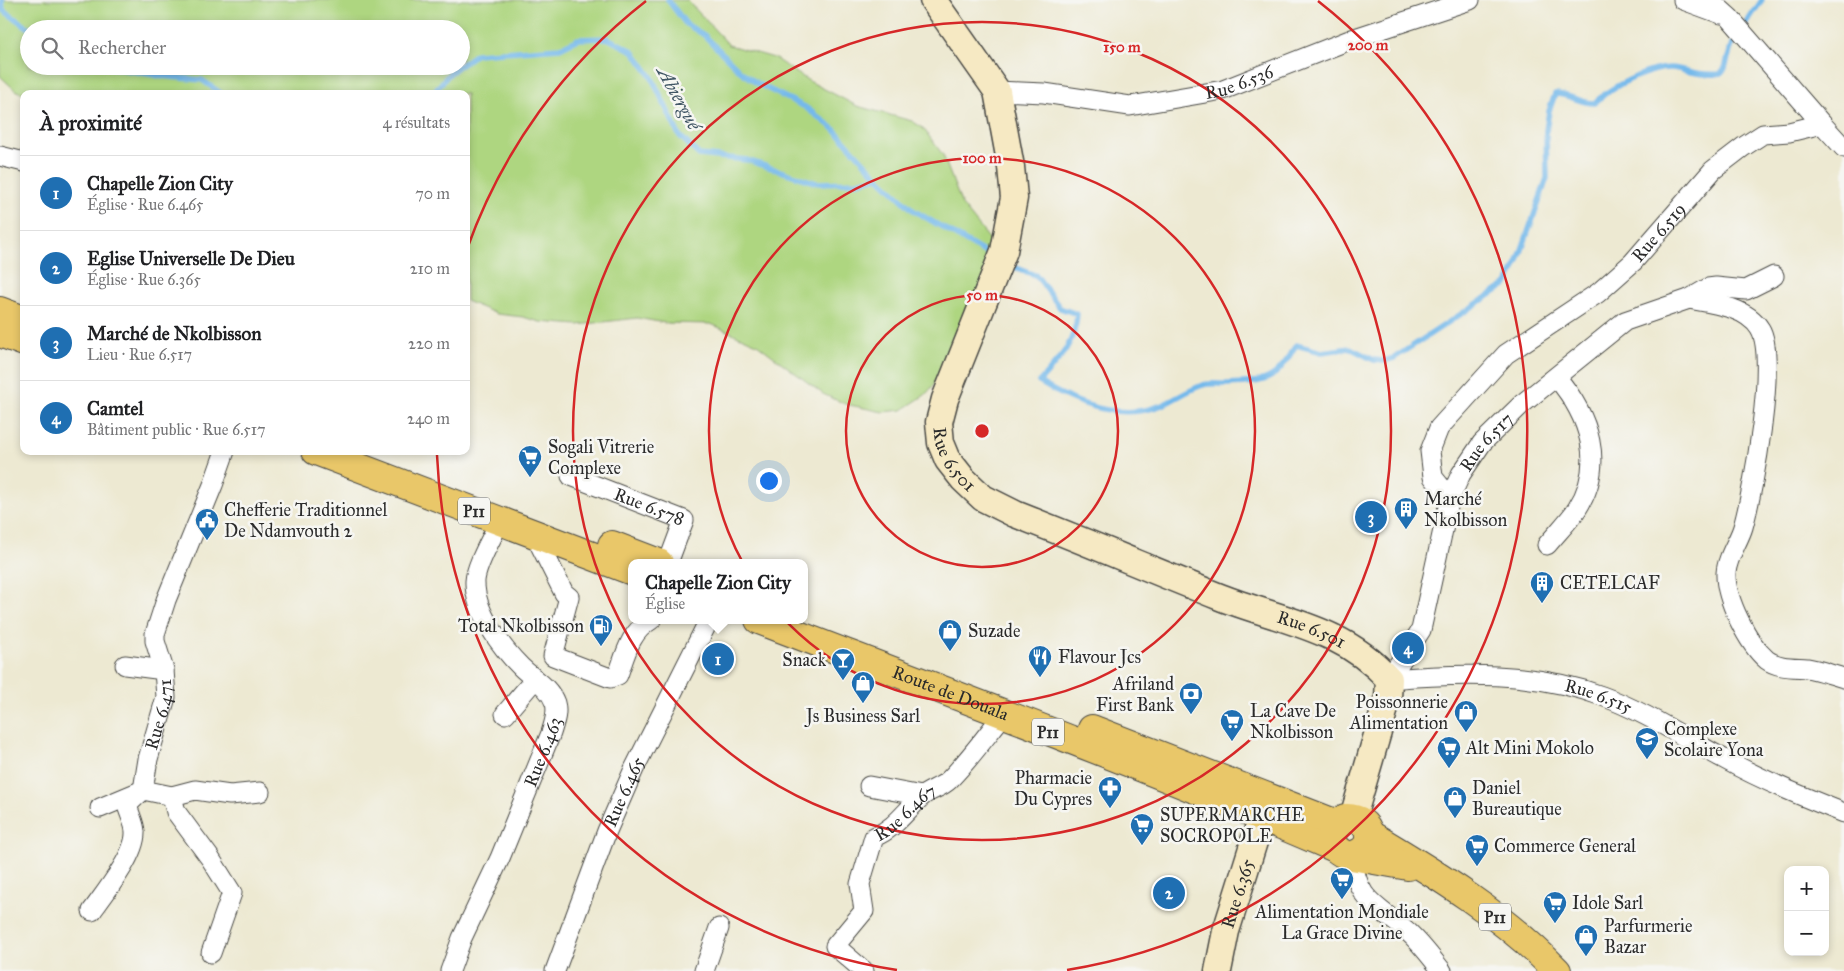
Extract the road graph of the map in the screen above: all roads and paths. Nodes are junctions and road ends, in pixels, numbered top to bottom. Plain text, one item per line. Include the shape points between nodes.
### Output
1 (933, 0) edge
2 (1470, 0) edge
3 (1683, 0) edge
4 (1710, 0) edge
5 (1729, 17) junction
6 (997, 91) junction
7 (1822, 124) junction
8 (1844, 148) edge
9 (0, 156) edge
10 (20, 161) edge
11 (1774, 276) dead end
12 (1689, 299) junction
13 (0, 310) edge
14 (20, 318) edge
15 (0, 333) edge
16 (20, 340) edge
17 (1557, 378) junction
18 (224, 455) edge
19 (327, 455) edge
20 (379, 455) edge
21 (571, 476) dead end
22 (1450, 498) junction
23 (500, 520) junction
24 (534, 533) junction
25 (1547, 545) dead end
26 (650, 559) edge
27 (669, 559) edge
28 (628, 569) edge
29 (808, 620) edge
30 (644, 624) edge
31 (707, 624) edge
32 (769, 624) edge
33 (125, 665) dead end
34 (164, 670) junction
35 (1844, 678) edge
36 (535, 679) junction
37 (1389, 679) junction
38 (505, 714) dead end
39 (1004, 714) junction
40 (869, 786) dead end
41 (143, 790) junction
42 (260, 792) dead end
43 (172, 796) junction
44 (922, 796) junction
45 (100, 808) dead end
46 (1844, 813) edge
47 (1262, 816) junction
48 (1350, 836) junction
49 (92, 911) dead end
50 (719, 928) dead end
51 (211, 953) dead end
52 (450, 971) edge
53 (555, 971) edge
54 (704, 971) edge
55 (864, 971) edge
56 (1218, 971) edge
57 (1442, 971) edge
58 (1557, 971) edge

1 - 6 street, Rue 6.501
2 - 6 street, Rue 6.536 via 1352,39 1224,90 1130,106 1044,93
3 - 5 street
4 - 5 street
5 - 7 street
6 - 37 street, Rue 6.501 via 1014,198 1004,251 957,366 939,422 941,443 948,460 983,498 1015,514 1221,598 1292,620 1353,647 1372,660
7 - 8 street
7 - 22 street, Rue 6.519 via 1763,134 1743,147 1713,170 1633,262 1598,293 1506,354 1439,428 1430,451 1433,477
9 - 10 street
11 - 12 street, Rue 6.517 via 1746,290 1716,287
12 - 17 street, Rue 6.517 via 1625,321
12 - 35 street via 1724,306 1743,314 1755,322 1764,339 1764,407 1749,506 1726,574 1730,597 1749,637 1768,660 1786,667 1808,668
13 - 14 main road
15 - 16 main road
17 - 22 street, Rue 6.517 via 1522,404 1482,443 1461,474
17 - 25 street via 1569,392 1587,426 1593,462 1584,495 1576,510
18 - 34 street, Rue 6.471 via 155,634
19 - 23 main road, P11
20 - 26 main road, P11
21 - 27 street, Rue 6.578 via 684,520
22 - 37 street, Rue 6.517 via 1421,630
23 - 24 main road, P11
23 - 36 street, Rue 6.463 via 475,579 477,596 499,643
24 - 28 main road, P11
24 - 30 street via 564,594 569,597 553,656 610,678 618,675 630,640
29 - 48 main road, P11
31 - 53 street, Rue 6.465 via 634,769 607,831
32 - 39 main road, Route de Douala / P11
33 - 34 street
34 - 41 street, Rue 6.471 via 166,697 148,759
36 - 38 street
36 - 52 street, Rue 6.463 via 544,685 555,704 554,723
37 - 46 street, Rue 6.515 via 1524,677 1603,696 1764,779
37 - 48 street, Rue 6.517 via 1388,698
39 - 44 street, Rue 6.467 via 948,781
39 - 47 main road, Route de Douala / P11
40 - 44 street
41 - 43 street
41 - 45 street
41 - 49 street via 127,805 135,832 127,858
42 - 43 street via 230,795 195,790
43 - 51 street via 176,812 232,893
44 - 55 street, Rue 6.467 via 900,821 874,838 860,884 864,911 835,946
47 - 48 main road, Route de Douala / P11
47 - 56 street, Rue 6.365 via 1226,931
48 - 57 street via 1354,872 1362,892 1373,906 1422,946
48 - 58 main road, Route de Douala / P11 via 1428,870 1483,907
50 - 54 street

